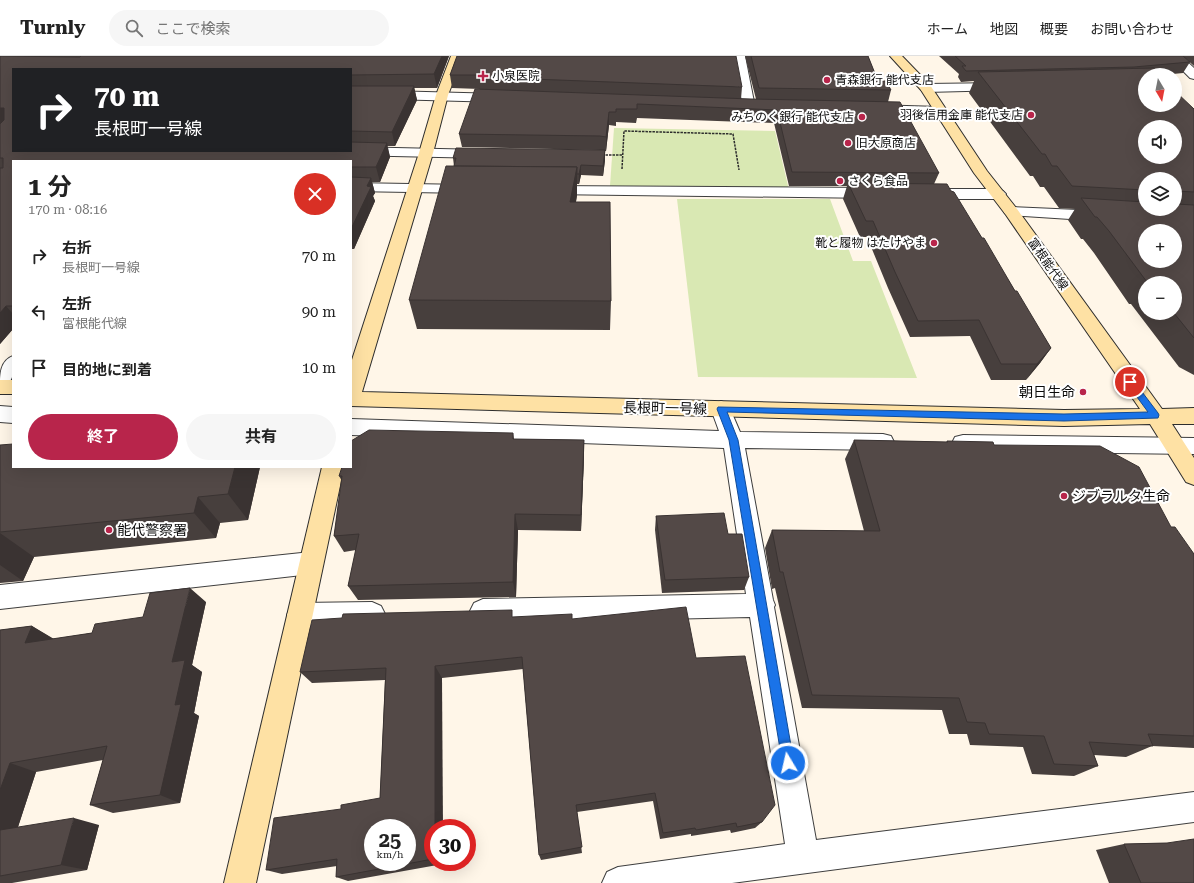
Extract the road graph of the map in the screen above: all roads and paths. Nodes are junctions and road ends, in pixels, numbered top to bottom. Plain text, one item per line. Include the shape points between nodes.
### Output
1 (457, 56) edge
2 (739, 56) edge
3 (896, 56) edge
4 (1174, 56) edge
5 (1194, 77) edge
6 (1182, 79) edge
7 (1017, 87) edge
8 (926, 88) junction
9 (352, 94) edge
10 (442, 96) junction
11 (512, 98) edge
12 (733, 106) edge
13 (749, 107) junction
14 (765, 107) edge
15 (859, 109) edge
16 (940, 111) junction
17 (352, 151) edge
18 (426, 153) junction
19 (497, 154) edge
20 (600, 155) edge
21 (623, 155) junction
22 (622, 170) dead end
23 (739, 172) dead end
24 (352, 186) edge
25 (415, 188) junction
26 (479, 189) edge
27 (535, 189) edge
28 (890, 193) edge
29 (914, 193) edge
30 (998, 194) junction
31 (1012, 212) junction
32 (1115, 217) edge
33 (12, 364) edge
34 (0, 381) edge
35 (0, 387) edge
36 (12, 387) edge
37 (352, 391) edge
38 (352, 400) edge
39 (721, 409) junction
40 (0, 414) edge
41 (12, 414) edge
42 (1154, 415) junction
43 (1194, 416) edge
44 (352, 427) edge
45 (733, 440) junction
46 (901, 442) edge
47 (941, 442) edge
48 (1173, 445) junction
49 (1194, 446) edge
50 (333, 468) edge
51 (1194, 476) edge
52 (311, 563) junction
53 (0, 597) edge
54 (762, 605) junction
55 (460, 612) edge
56 (396, 613) edge
57 (300, 615) junction
58 (1194, 807) edge
59 (803, 857) junction
60 (240, 883) edge
61 (618, 883) edge

1 - 10 street
2 - 13 street
3 - 8 street, 富根能代線
4 - 5 street
5 - 6 street
7 - 8 street
8 - 16 street, 富根能代線
9 - 10 street
10 - 11 street
10 - 18 street
12 - 13 street
13 - 14 street
15 - 16 street
16 - 30 street, 富根能代線
17 - 18 street
18 - 19 street
18 - 25 street
20 - 21 path
21 - 22 path
21 - 23 path via 624,132 733,134
24 - 25 street
25 - 26 street
25 - 37 street
27 - 28 street
29 - 30 street
30 - 31 street, 富根能代線
31 - 32 street
31 - 42 street, 富根能代線
33 - 34 street
35 - 36 street
38 - 39 street, 長根町一号線
39 - 42 street, 長根町一号線 via 1064,418
39 - 45 street
40 - 41 street
42 - 43 street, 長根町一号線
42 - 48 street, 富根能代線
44 - 45 street
45 - 46 street
45 - 54 street
47 - 48 street
48 - 49 street
48 - 51 street, 富根能代線
50 - 52 street
52 - 53 street
52 - 57 street
54 - 55 street
54 - 59 street
56 - 57 street
57 - 60 street
58 - 59 street
59 - 61 street

